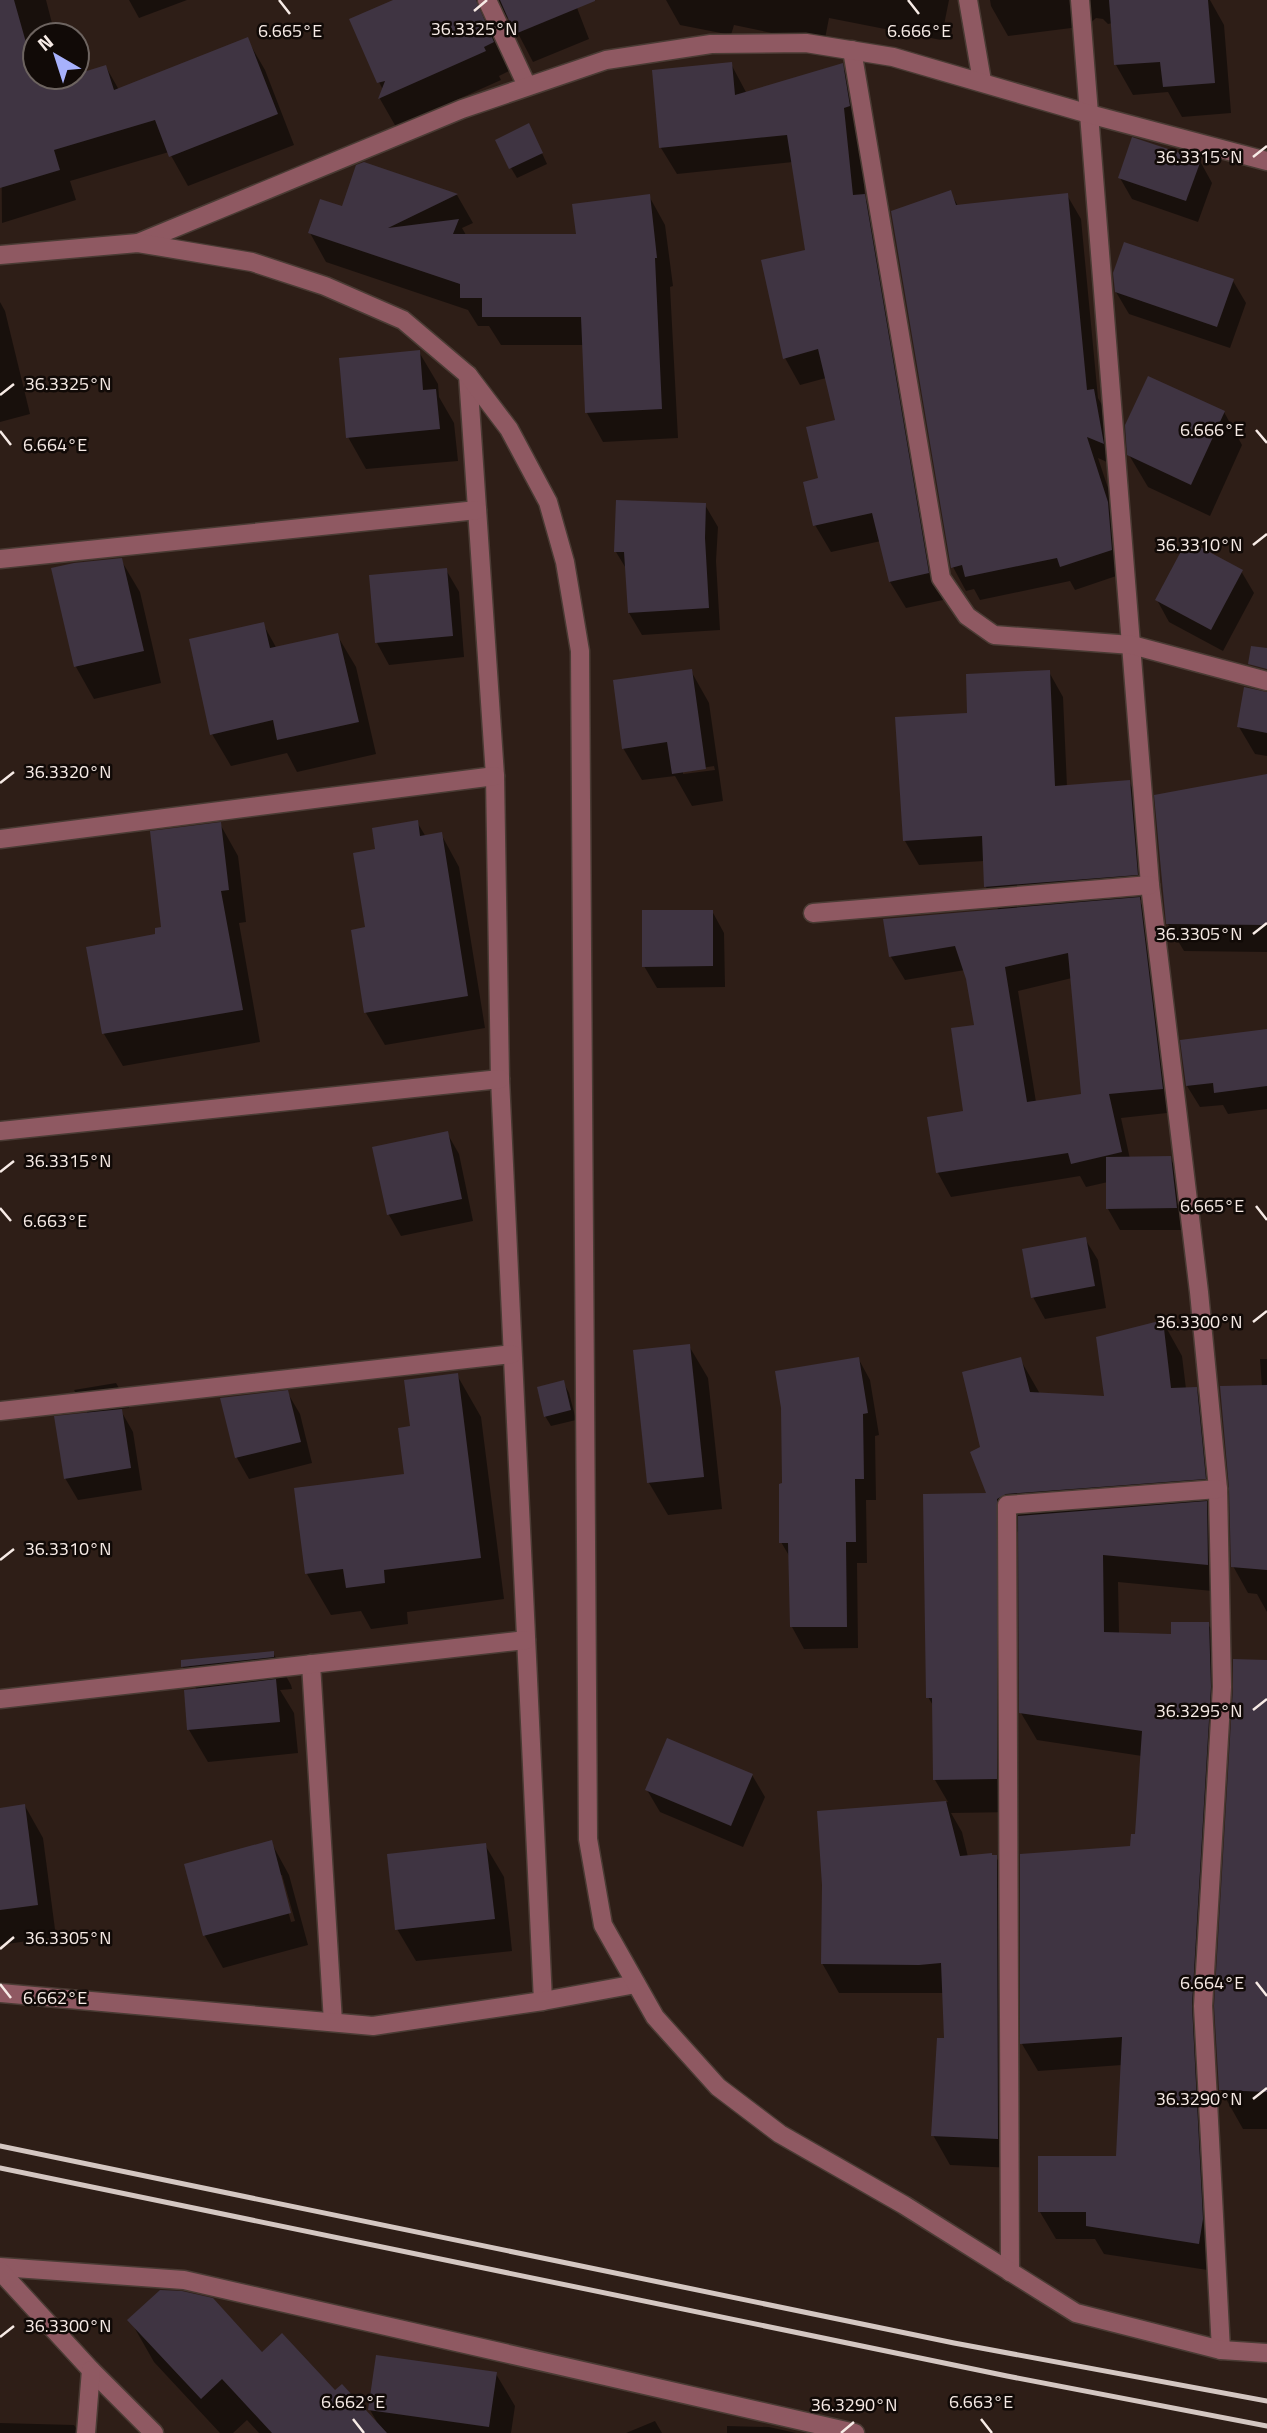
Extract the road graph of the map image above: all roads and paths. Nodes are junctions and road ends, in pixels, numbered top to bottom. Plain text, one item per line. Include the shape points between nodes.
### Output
1 (487, 0) edge
2 (968, 0) edge
3 (1080, 0) edge
4 (852, 50) junction
5 (982, 81) junction
6 (527, 86) junction
7 (1089, 114) junction
8 (1267, 160) edge
9 (138, 243) junction
10 (0, 255) edge
11 (468, 375) junction
12 (477, 510) junction
13 (0, 559) edge
14 (1132, 645) junction
15 (1267, 681) edge
16 (495, 776) junction
17 (0, 839) edge
18 (1150, 885) junction
19 (813, 914) dead end
20 (500, 1079) junction
21 (0, 1131) edge
22 (512, 1354) junction
23 (0, 1411) edge
24 (1218, 1489) junction
25 (526, 1640) junction
26 (311, 1664) junction
27 (0, 1699) edge
28 (636, 1984) junction
29 (0, 1993) edge
30 (543, 2001) junction
31 (333, 2022) junction
32 (0, 2269) edge
33 (1010, 2272) junction
34 (1221, 2350) junction
35 (1267, 2353) edge
36 (91, 2370) junction
37 (809, 2429) edge
38 (86, 2433) edge
39 (154, 2433) edge
40 (855, 2433) edge

1 - 6 street
2 - 5 street
3 - 7 street
4 - 5 street
4 - 6 street via 806,43 711,44 606,60
4 - 14 street via 941,578 967,616 994,635
5 - 7 street
6 - 9 street
7 - 8 street
7 - 14 street
9 - 10 street
9 - 11 street via 252,262 325,286 403,320
11 - 12 street
11 - 28 street via 509,429 548,502 565,562 580,651 588,1839 603,1925
12 - 13 street
12 - 16 street
14 - 15 street
14 - 18 street
16 - 17 street
16 - 20 street
18 - 19 street
18 - 24 street
20 - 21 street
20 - 22 street
22 - 23 street
22 - 25 street
24 - 33 street via 1007,1505
24 - 34 street via 1222,1687 1203,2007
25 - 26 street
25 - 30 street
26 - 27 street
26 - 31 street
28 - 30 street
28 - 33 street via 654,2017 718,2087 779,2134
29 - 31 street
30 - 31 street via 373,2026
32 - 36 street
32 - 37 street via 184,2280
33 - 34 street via 1076,2313
34 - 35 street
36 - 38 street
36 - 39 street
37 - 40 street

